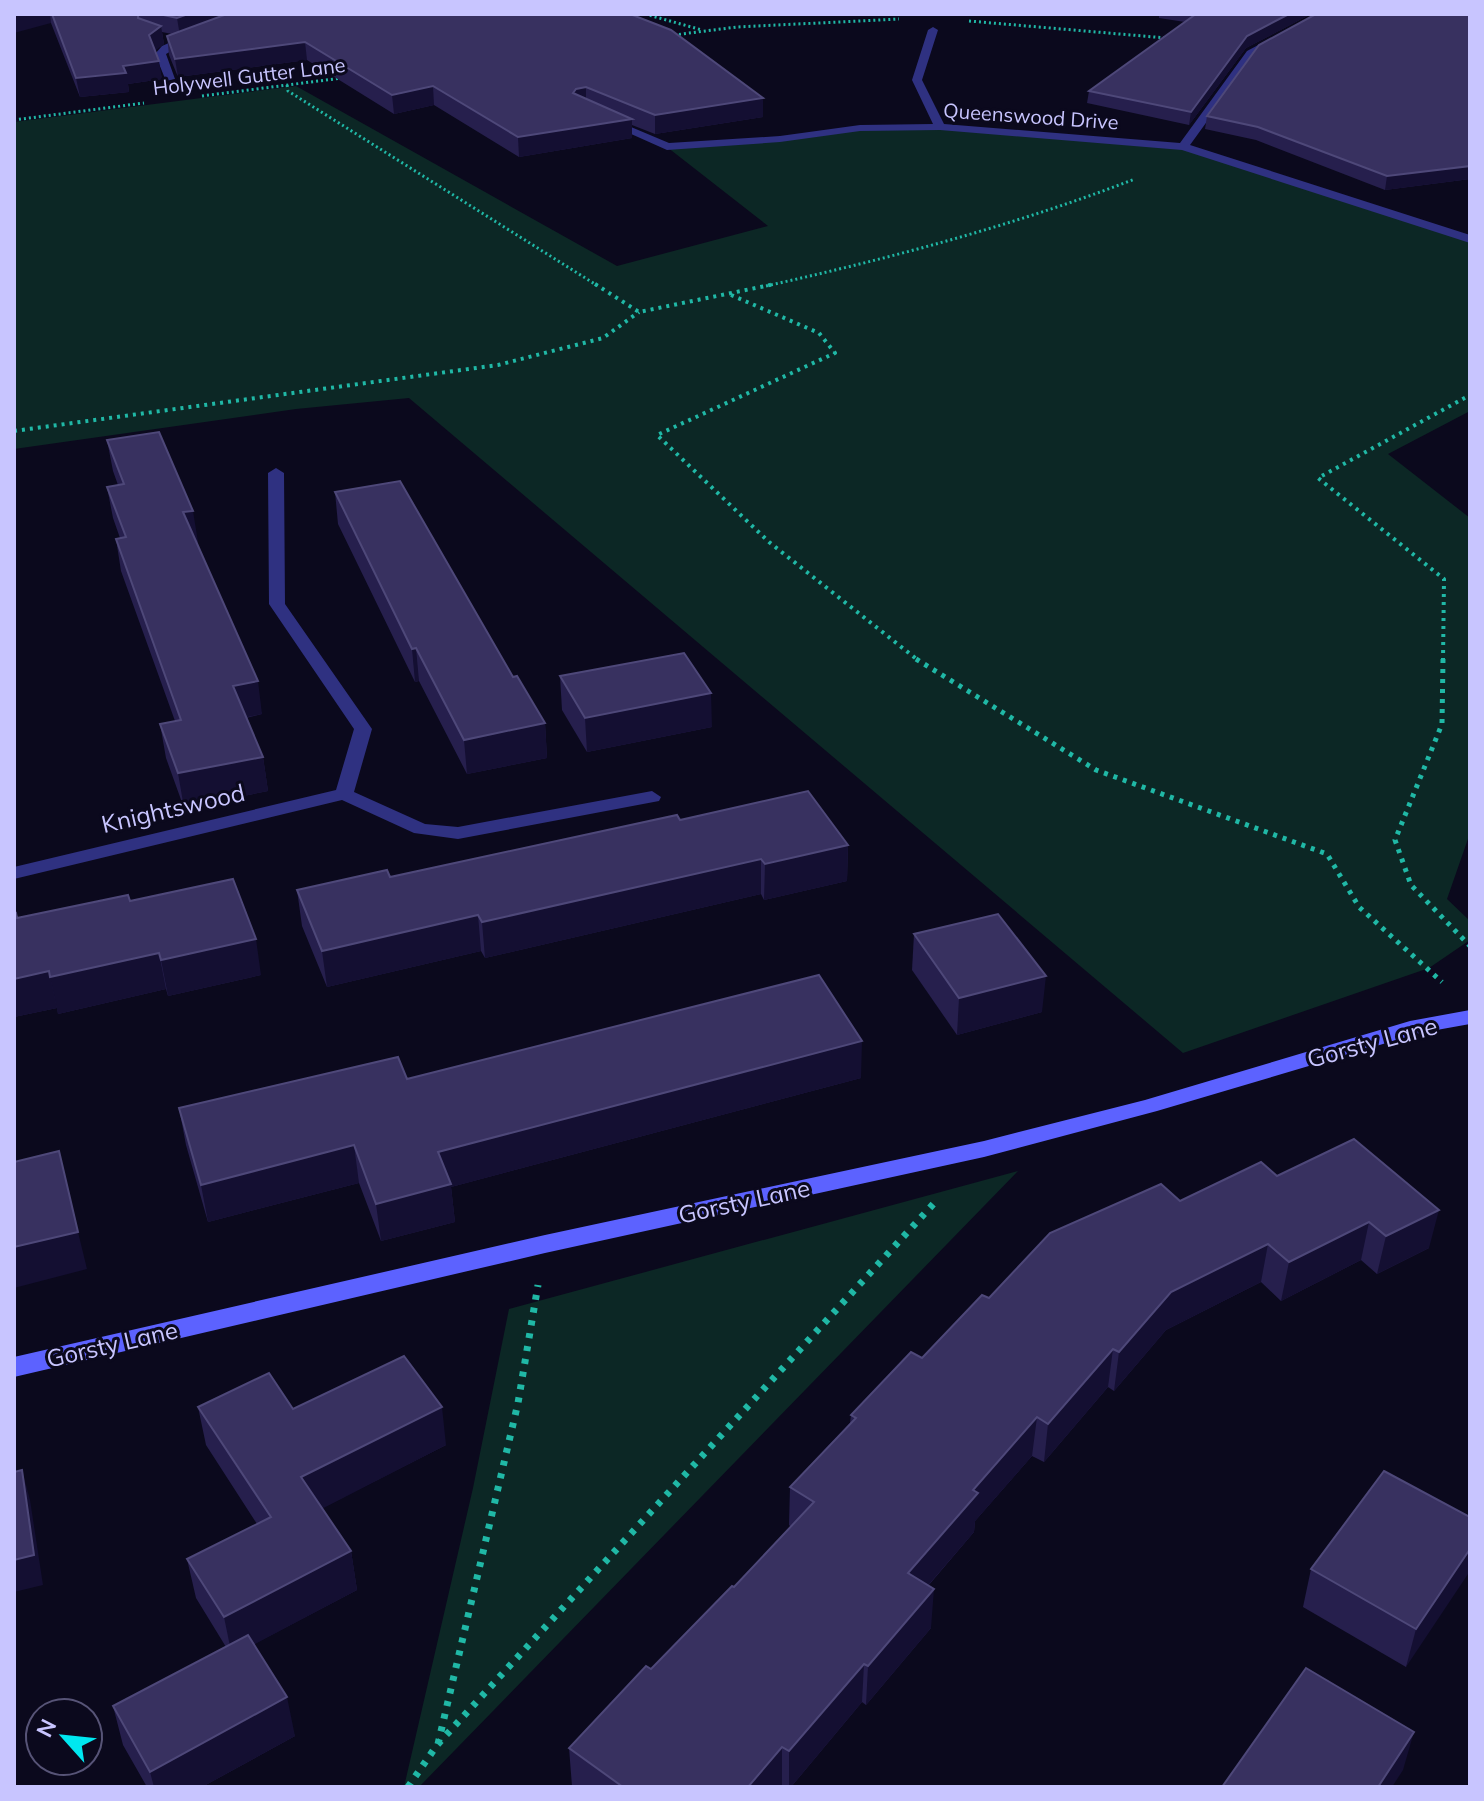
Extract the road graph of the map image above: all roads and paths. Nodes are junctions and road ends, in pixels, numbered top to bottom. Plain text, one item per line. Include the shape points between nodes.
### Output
1 (645, 14) edge
2 (1325, 14) edge
3 (899, 19) dead end
4 (957, 21) dead end
5 (933, 30) dead end
6 (705, 31) junction
7 (205, 32) edge
8 (674, 35) edge
9 (162, 37) edge
10 (1178, 41) edge
11 (177, 42) junction
12 (349, 77) edge
13 (170, 79) dead end
14 (287, 85) junction
15 (201, 96) dead end
16 (156, 102) dead end
17 (597, 117) edge
18 (14, 120) edge
19 (940, 127) junction
20 (1183, 147) junction
21 (1201, 152) junction
22 (1467, 235) edge
23 (731, 295) junction
24 (639, 312) junction
25 (1470, 395) edge
26 (14, 431) edge
27 (276, 473) dead end
28 (344, 794) junction
29 (652, 797) dead end
30 (14, 873) edge
31 (1470, 946) edge
32 (1450, 990) dead end
33 (1470, 1017) edge
34 (984, 1149) junction
35 (545, 1244) junction
36 (14, 1367) edge
37 (437, 1745) junction
38 (408, 1787) edge

1 - 6 path
2 - 20 street via 1251,53
3 - 6 path
4 - 10 path
5 - 19 street via 917,80
6 - 8 path
7 - 11 street
9 - 11 street
11 - 13 street via 160,54
12 - 14 path, Holywell Gutter Lane
14 - 15 path, Holywell Gutter Lane
14 - 24 path via 288,91
16 - 18 path, Holywell Gutter Lane
17 - 19 street, Queenswood Drive via 667,147 860,128
19 - 20 street, Queenswood Drive
20 - 21 street, Queenswood Drive
21 - 22 street, Queenswood Drive
21 - 23 path via 1073,204
23 - 24 path
23 - 32 path via 819,333 835,353 657,435 769,542 922,664 1096,770 1327,854 1359,907
24 - 26 path via 603,338 498,365
25 - 31 path via 1318,478 1444,579 1442,724 1395,840 1411,885
27 - 28 street via 277,604 363,729
28 - 29 street via 421,829 458,833
28 - 30 street, Knightswood
33 - 34 street, Gorsty Lane via 1418,1026
34 - 35 street, Gorsty Lane
34 - 37 path
35 - 36 street, Gorsty Lane
35 - 37 path via 518,1403
37 - 38 path

